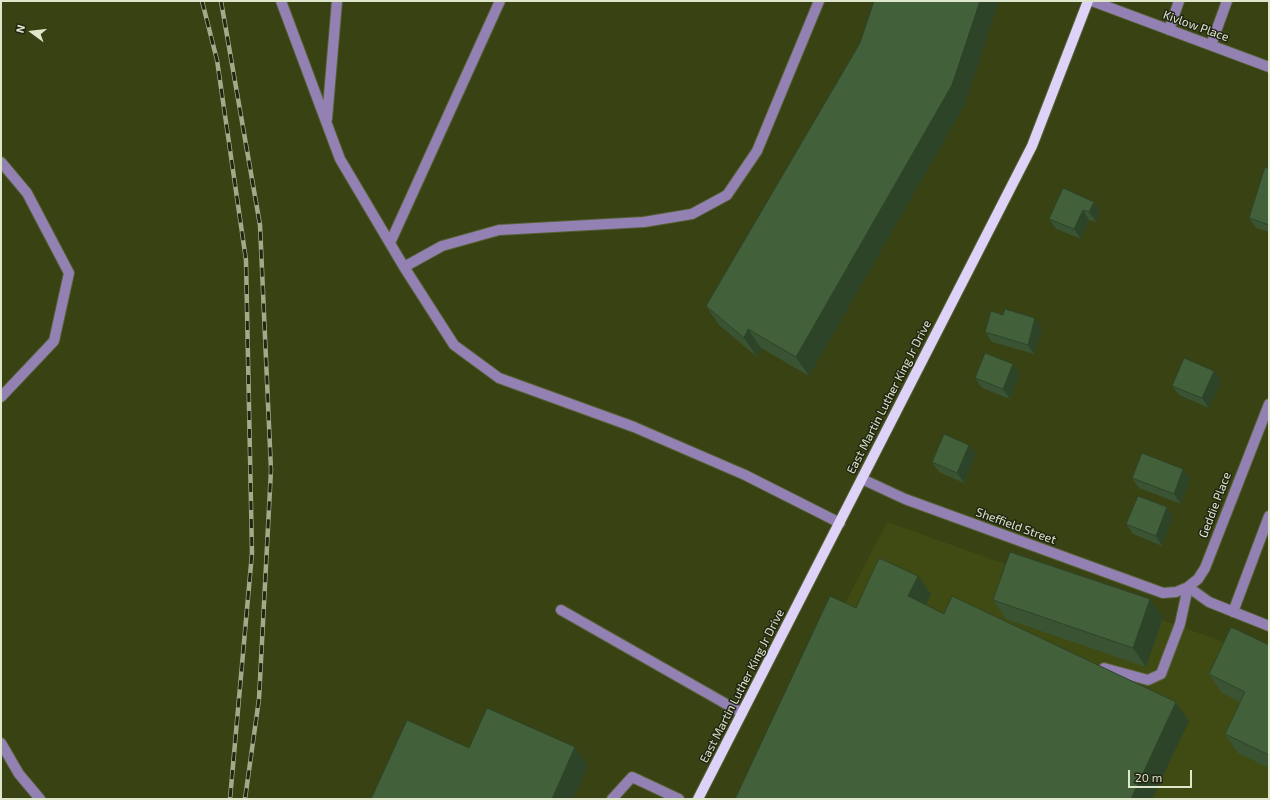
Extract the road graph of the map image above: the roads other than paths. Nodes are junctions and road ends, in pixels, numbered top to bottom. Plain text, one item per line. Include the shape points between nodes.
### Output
1 (281, 1) edge
2 (337, 1) edge
3 (500, 1) edge
4 (819, 1) edge
5 (1088, 1) edge
6 (1092, 1) edge
7 (1180, 1) edge
8 (1227, 1) edge
9 (1169, 30) junction
10 (1211, 45) junction
11 (1269, 67) edge
12 (326, 121) junction
13 (1, 162) edge
14 (390, 243) junction
15 (404, 268) junction
16 (1, 397) edge
17 (1269, 404) edge
18 (862, 479) junction
19 (1269, 516) edge
20 (840, 523) junction
21 (1188, 587) junction
22 (1164, 593) joint
23 (561, 610) dead end
24 (1233, 612) junction
25 (1269, 626) edge
26 (1104, 668) edge
27 (742, 713) junction
28 (1, 743) edge
29 (40, 799) edge
30 (612, 799) edge
31 (679, 799) edge
32 (698, 799) edge

1 - 12 street
2 - 12 street
3 - 14 street
4 - 15 street via 757,151 727,195 692,214 644,222 499,230 442,246
5 - 18 main road, East Martin Luther King Jr Drive via 1032,146
6 - 9 street, Kivlow Place
7 - 9 street
8 - 10 street
9 - 10 street, Kivlow Place
10 - 11 street, Kivlow Place
12 - 14 street via 340,158
13 - 16 street via 27,193 70,273 54,341
14 - 15 street
15 - 20 street via 454,345 499,378 634,427 745,475
17 - 21 street, Geddie Place via 1205,568 1198,579
18 - 20 main road, East Martin Luther King Jr Drive
18 - 22 street, Sheffield Street via 905,500
19 - 24 street
20 - 27 main road, East Martin Luther King Jr Drive
21 - 22 street, Geddie Place
21 - 24 street via 1209,602
21 - 26 street via 1180,624 1161,674 1148,680
23 - 27 street
24 - 25 street
27 - 32 main road, East Martin Luther King Jr Drive
28 - 29 street via 19,774
30 - 31 street via 632,777

